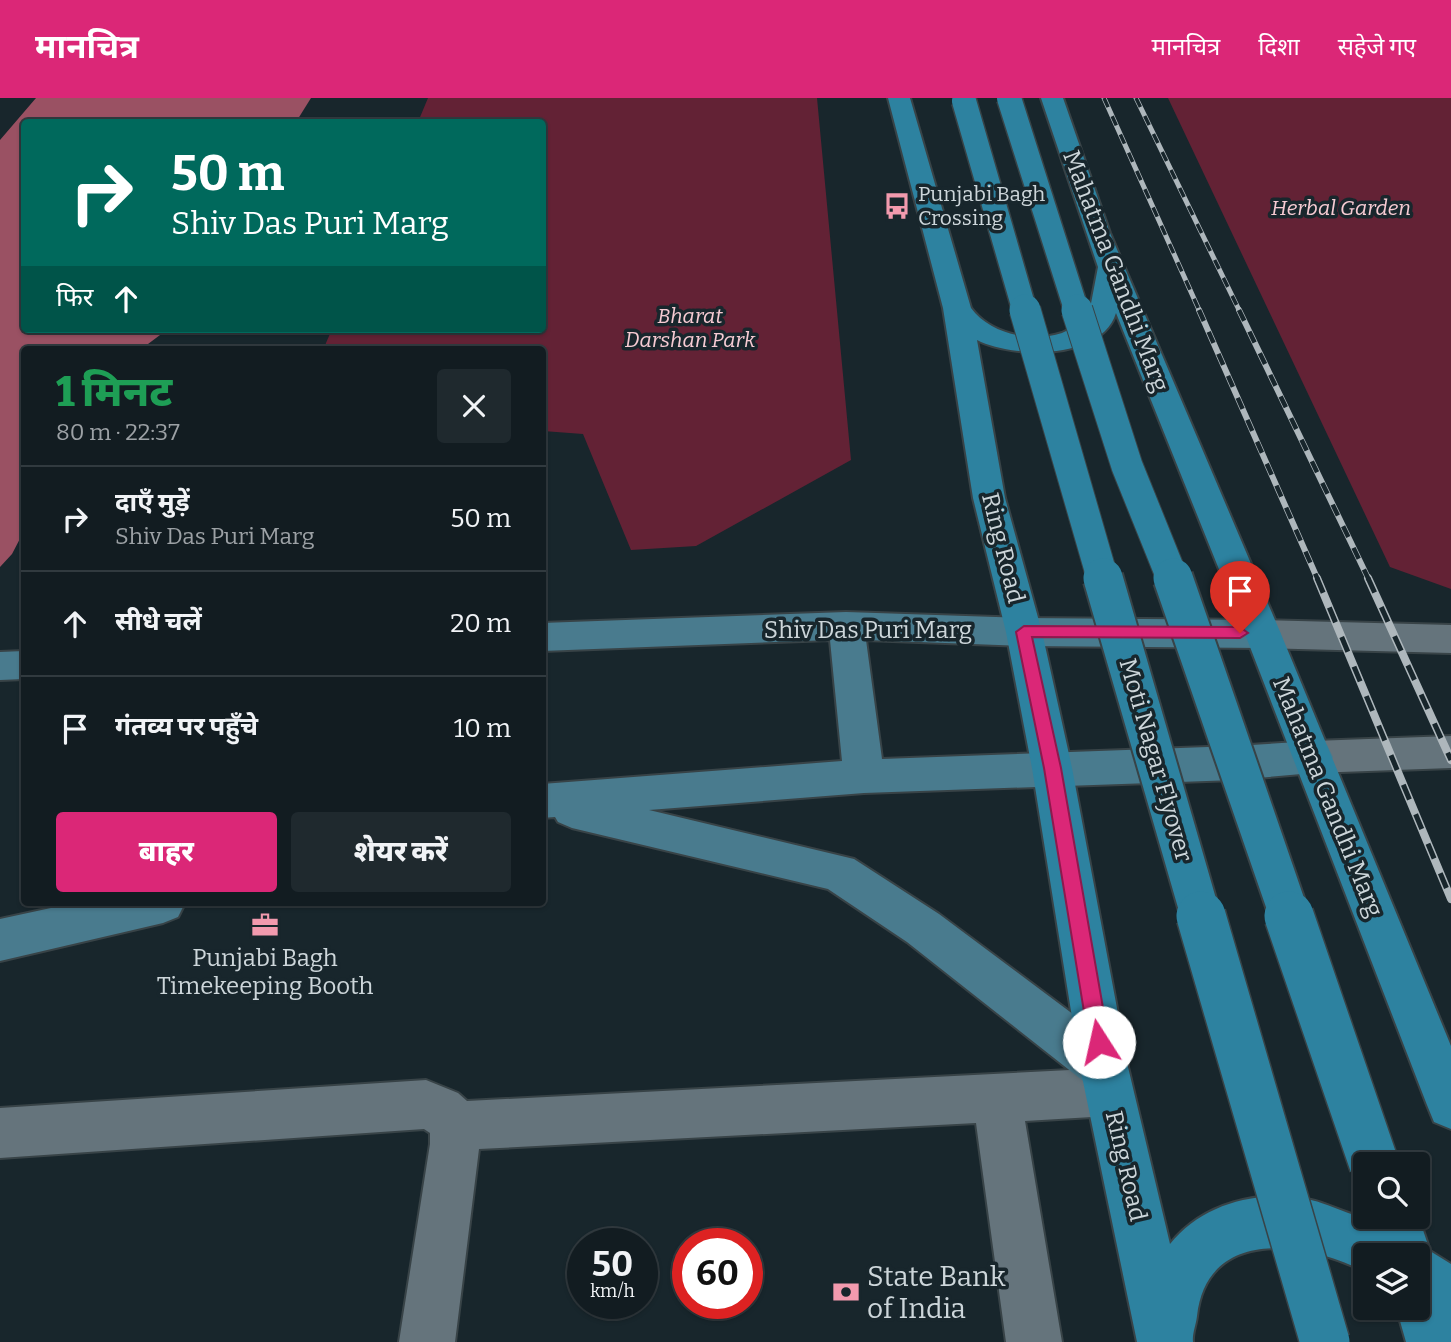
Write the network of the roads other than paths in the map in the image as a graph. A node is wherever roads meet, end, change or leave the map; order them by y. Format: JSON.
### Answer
{"nodes":[{"id":1,"x":899,"y":98,"type":"edge"},
{"id":2,"x":963,"y":98,"type":"edge"},
{"id":3,"x":1009,"y":98,"type":"edge"},
{"id":4,"x":1052,"y":98,"type":"edge"},
{"id":5,"x":1111,"y":267,"type":"junction"},
{"id":6,"x":957,"y":308,"type":"junction"},
{"id":7,"x":846,"y":626,"type":"junction"},
{"id":8,"x":1024,"y":632,"type":"junction"},
{"id":9,"x":1264,"y":634,"type":"junction"},
{"id":10,"x":546,"y":637,"type":"edge"},
{"id":11,"x":1451,"y":639,"type":"edge"},
{"id":12,"x":21,"y":665,"type":"edge"},
{"id":13,"x":0,"y":666,"type":"edge"},
{"id":14,"x":1451,"y":752,"type":"edge"},
{"id":15,"x":1313,"y":757,"type":"junction"},
{"id":16,"x":1052,"y":768,"type":"junction"},
{"id":17,"x":864,"y":776,"type":"junction"},
{"id":18,"x":546,"y":802,"type":"edge"},
{"id":19,"x":546,"y":803,"type":"edge"},
{"id":20,"x":150,"y":906,"type":"edge"},
{"id":21,"x":0,"y":940,"type":"edge"},
{"id":22,"x":1107,"y":1079,"type":"junction"},
{"id":23,"x":997,"y":1098,"type":"junction"},
{"id":24,"x":1451,"y":1105,"type":"edge"},
{"id":25,"x":455,"y":1126,"type":"junction"},
{"id":26,"x":0,"y":1133,"type":"edge"},
{"id":27,"x":1370,"y":1152,"type":"edge"},
{"id":28,"x":1359,"y":1243,"type":"edge"},
{"id":29,"x":1430,"y":1281,"type":"edge"},
{"id":30,"x":1451,"y":1296,"type":"edge"},
{"id":31,"x":1427,"y":1320,"type":"edge"},
{"id":32,"x":427,"y":1342,"type":"edge"},
{"id":33,"x":1034,"y":1342,"type":"edge"},
{"id":34,"x":1167,"y":1342,"type":"edge"},
{"id":35,"x":1325,"y":1342,"type":"edge"},
{"id":36,"x":1434,"y":1342,"type":"edge"}],
"edges":[{"from":1,"to":6,"type":"main road","name":"Ring Road"},
{"from":2,"to":35,"type":"main road","name":"Moti Nagar Flyover","bridge":true},
{"from":3,"to":27,"type":"main road","bridge":true},
{"from":4,"to":5,"type":"main road","name":"Mahatma Gandhi Marg"},
{"from":5,"to":6,"type":"main road"},
{"from":5,"to":9,"type":"main road","name":"Mahatma Gandhi Marg"},
{"from":6,"to":8,"type":"main road","name":"Ring Road"},
{"from":7,"to":8,"type":"main road","name":"Shiv Das Puri Marg"},
{"from":7,"to":10,"type":"main road","name":"Shiv Das Puri Marg"},
{"from":7,"to":17,"type":"main road"},
{"from":8,"to":9,"type":"main road","name":"Shiv Das Puri Marg"},
{"from":8,"to":16,"type":"main road","name":"Ring Road"},
{"from":9,"to":11,"type":"street"},
{"from":9,"to":15,"type":"main road","name":"Mahatma Gandhi Marg"},
{"from":12,"to":13,"type":"main road"},
{"from":14,"to":15,"type":"street"},
{"from":15,"to":16,"type":"main road"},
{"from":15,"to":24,"type":"main road","name":"Mahatma Gandhi Marg"},
{"from":16,"to":17,"type":"main road"},
{"from":16,"to":22,"type":"main road","name":"Ring Road"},
{"from":17,"to":18,"type":"main road"},
{"from":19,"to":22,"type":"main road"},
{"from":20,"to":21,"type":"main road"},
{"from":22,"to":23,"type":"street"},
{"from":22,"to":34,"type":"main road","name":"Ring Road"},
{"from":23,"to":25,"type":"street"},
{"from":23,"to":33,"type":"street"},
{"from":25,"to":26,"type":"street"},
{"from":25,"to":32,"type":"street"},
{"from":28,"to":34,"type":"main road"},
{"from":29,"to":30,"type":"main road"},
{"from":31,"to":36,"type":"main road"}]}
